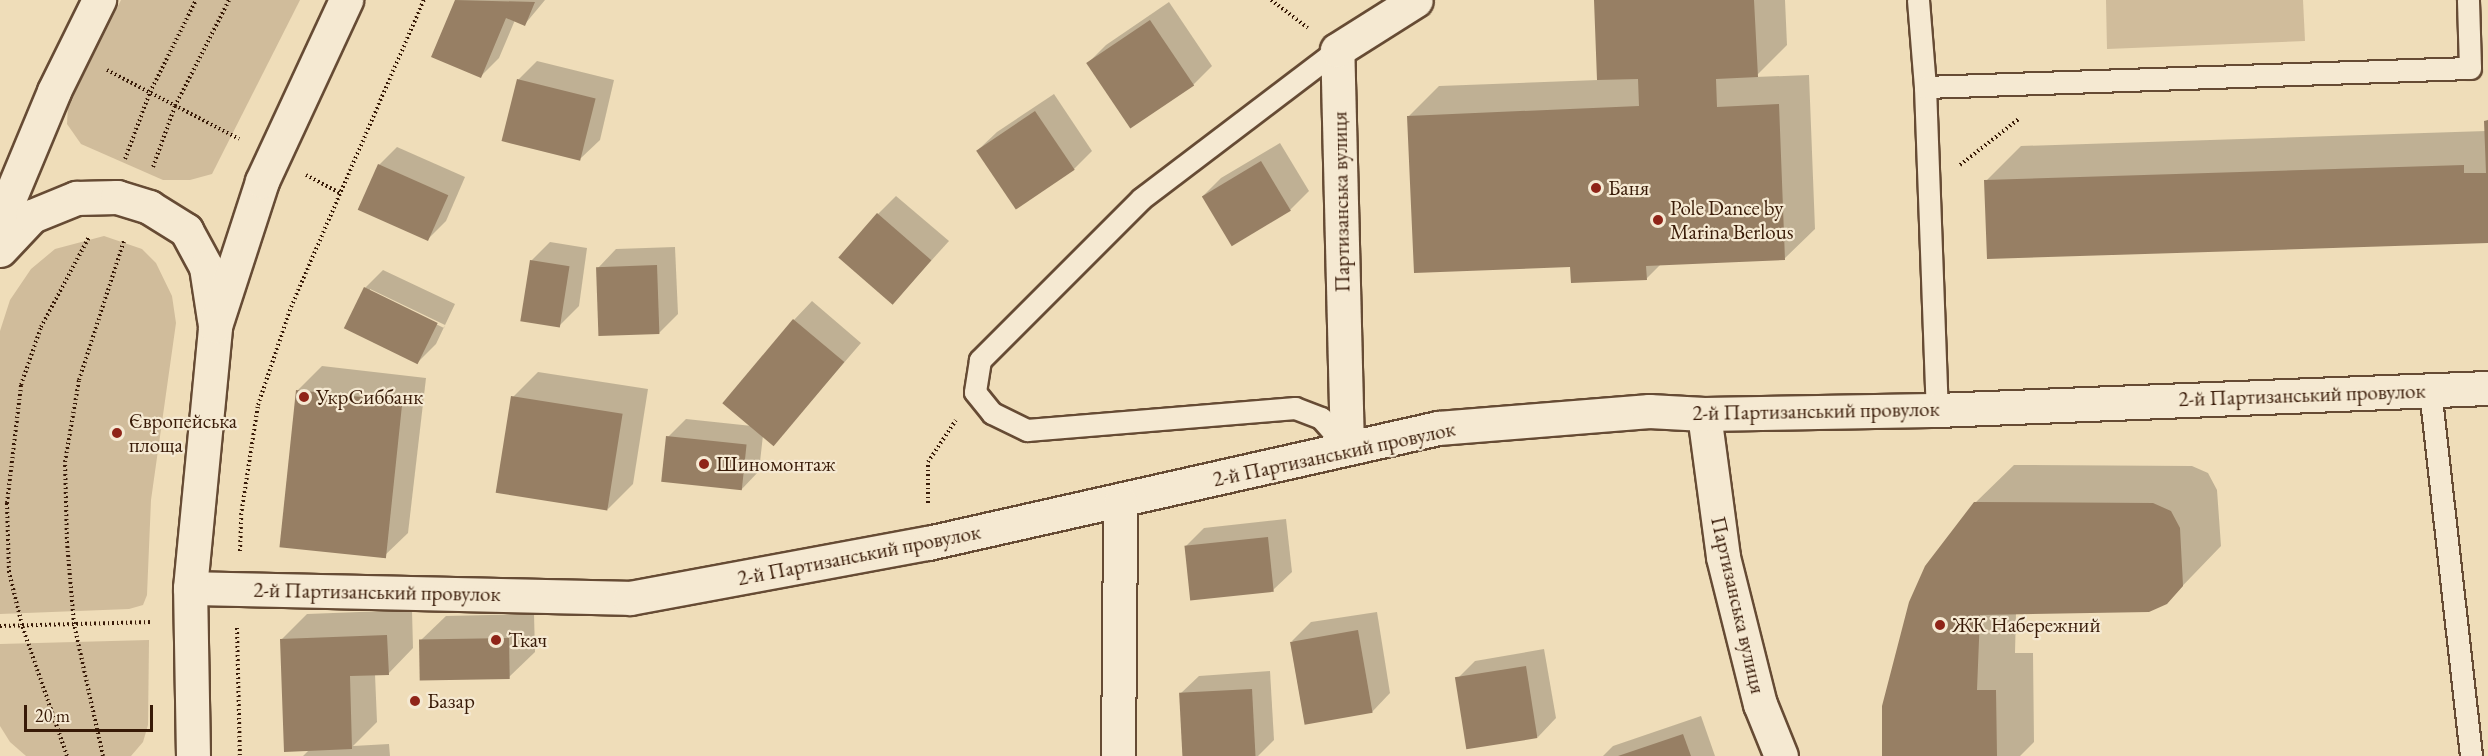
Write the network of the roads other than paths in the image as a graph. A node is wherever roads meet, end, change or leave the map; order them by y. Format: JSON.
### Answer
{"nodes":[{"id":1,"x":99,"y":0,"type":"edge"},
{"id":2,"x":346,"y":0,"type":"edge"},
{"id":3,"x":1416,"y":0,"type":"edge"},
{"id":4,"x":1918,"y":0,"type":"edge"},
{"id":5,"x":2468,"y":0,"type":"edge"},
{"id":6,"x":1337,"y":50,"type":"junction"},
{"id":7,"x":1925,"y":87,"type":"junction"},
{"id":8,"x":0,"y":221,"type":"edge"},
{"id":9,"x":0,"y":250,"type":"edge"},
{"id":10,"x":215,"y":326,"type":"junction"},
{"id":11,"x":2488,"y":388,"type":"edge"},
{"id":12,"x":2430,"y":390,"type":"junction"},
{"id":13,"x":1937,"y":410,"type":"junction"},
{"id":14,"x":1704,"y":414,"type":"junction"},
{"id":15,"x":1347,"y":448,"type":"junction"},
{"id":16,"x":1120,"y":502,"type":"junction"},
{"id":17,"x":190,"y":588,"type":"junction"},
{"id":18,"x":191,"y":716,"type":"junction"},
{"id":19,"x":175,"y":756,"type":"edge"},
{"id":20,"x":193,"y":756,"type":"edge"},
{"id":21,"x":1118,"y":756,"type":"edge"},
{"id":22,"x":1781,"y":756,"type":"edge"},
{"id":23,"x":2471,"y":756,"type":"edge"}],
"edges":[{"from":1,"to":8,"type":"street"},
{"from":2,"to":10,"type":"street"},
{"from":3,"to":6,"type":"street"},
{"from":4,"to":7,"type":"lane"},
{"from":5,"to":7,"type":"lane"},
{"from":6,"to":15,"type":"street","name":"Партизанська вулиця"},
{"from":6,"to":15,"type":"lane"},
{"from":7,"to":13,"type":"lane"},
{"from":9,"to":10,"type":"street"},
{"from":10,"to":17,"type":"street"},
{"from":11,"to":12,"type":"street","name":"2-й Партизанський провулок"},
{"from":12,"to":13,"type":"street","name":"2-й Партизанський провулок"},
{"from":12,"to":23,"type":"lane"},
{"from":13,"to":14,"type":"street","name":"2-й Партизанський провулок"},
{"from":14,"to":15,"type":"street","name":"2-й Партизанський провулок"},
{"from":14,"to":22,"type":"street","name":"Партизанська вулиця"},
{"from":15,"to":16,"type":"street","name":"2-й Партизанський провулок"},
{"from":16,"to":17,"type":"street","name":"2-й Партизанський провулок"},
{"from":16,"to":21,"type":"street"},
{"from":17,"to":18,"type":"street"},
{"from":18,"to":19,"type":"street"},
{"from":18,"to":20,"type":"street"}]}
